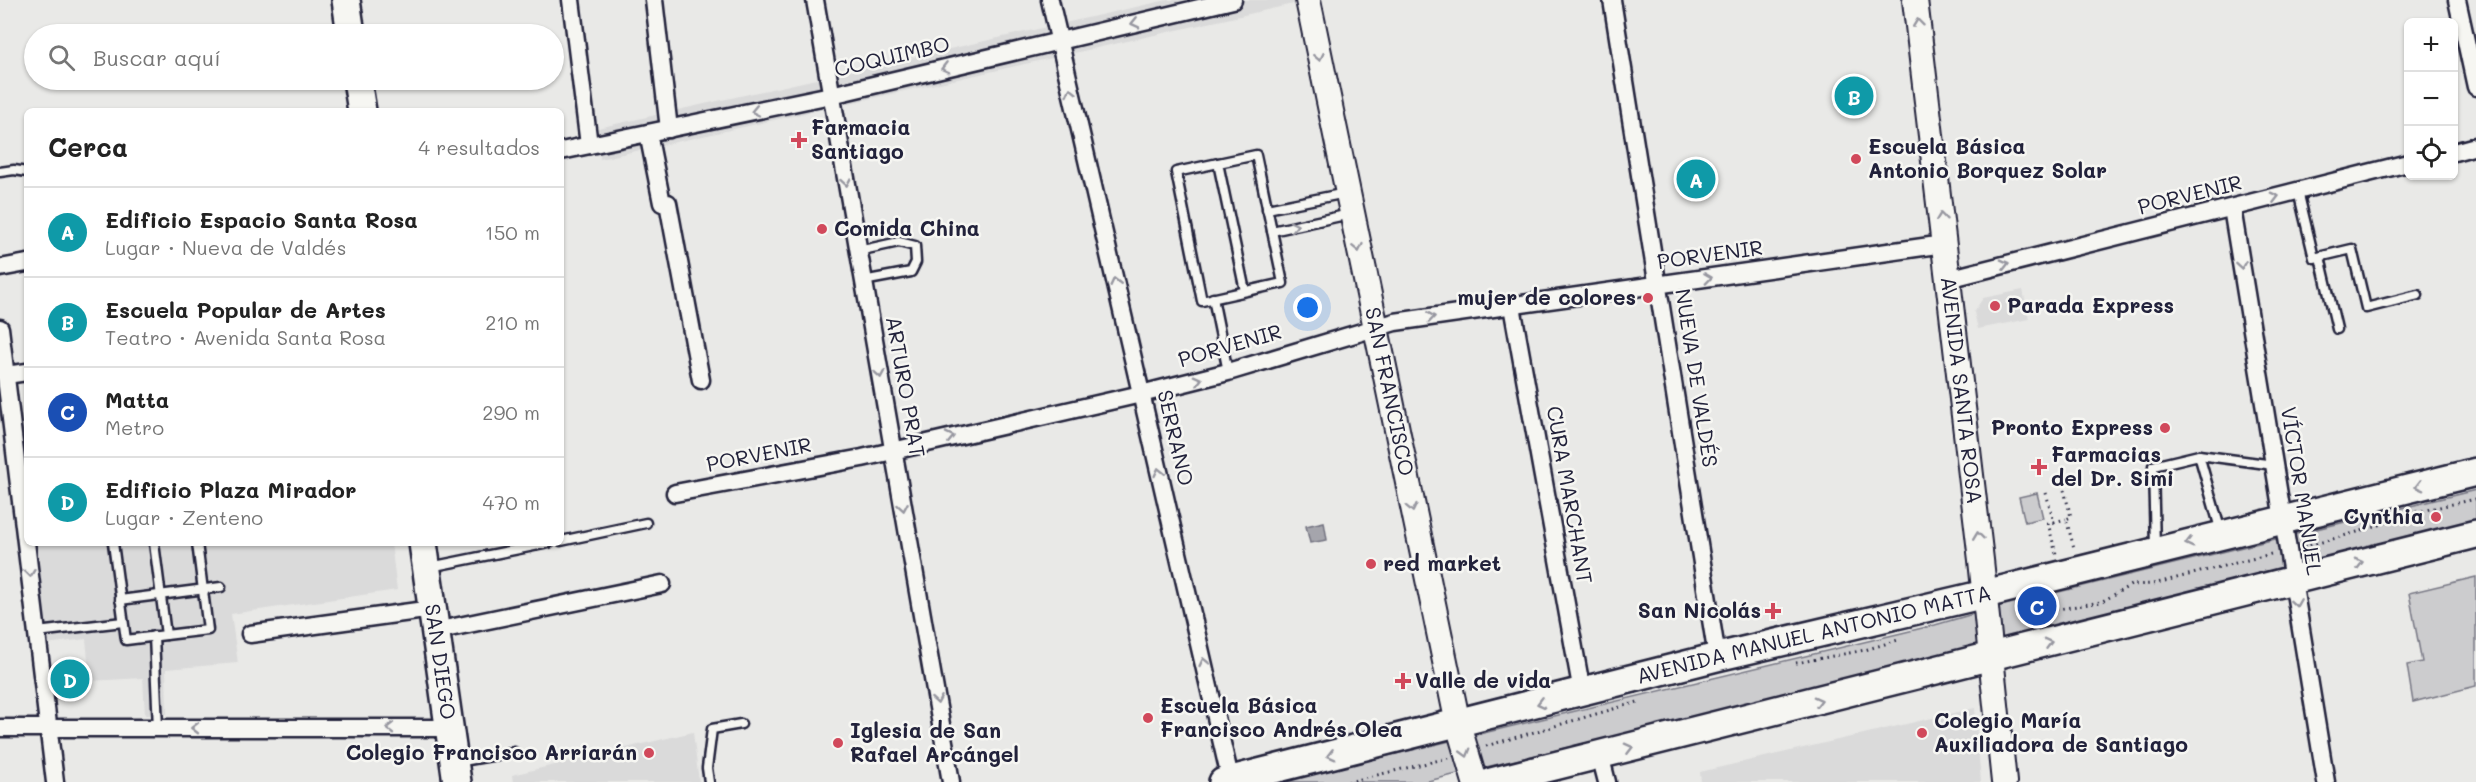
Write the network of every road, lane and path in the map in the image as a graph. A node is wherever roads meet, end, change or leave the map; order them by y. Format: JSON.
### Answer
{"nodes":[{"id":1,"x":346,"y":0,"type":"edge"},
{"id":2,"x":571,"y":0,"type":"edge"},
{"id":3,"x":654,"y":0,"type":"edge"},
{"id":4,"x":815,"y":0,"type":"edge"},
{"id":5,"x":1050,"y":0,"type":"edge"},
{"id":6,"x":1233,"y":0,"type":"edge"},
{"id":7,"x":1308,"y":0,"type":"edge"},
{"id":8,"x":1612,"y":0,"type":"edge"},
{"id":9,"x":1915,"y":0,"type":"edge"},
{"id":10,"x":2457,"y":0,"type":"edge"},
{"id":11,"x":350,"y":24,"type":"edge"},
{"id":12,"x":1059,"y":40,"type":"junction"},
{"id":13,"x":2476,"y":87,"type":"edge"},
{"id":14,"x":359,"y":90,"type":"edge"},
{"id":15,"x":831,"y":95,"type":"junction"},
{"id":16,"x":362,"y":108,"type":"edge"},
{"id":17,"x":659,"y":131,"type":"junction"},
{"id":18,"x":589,"y":145,"type":"junction"},
{"id":19,"x":2476,"y":147,"type":"edge"},
{"id":20,"x":564,"y":150,"type":"edge"},
{"id":21,"x":2458,"y":151,"type":"edge"},
{"id":22,"x":1218,"y":163,"type":"junction"},
{"id":23,"x":2404,"y":164,"type":"edge"},
{"id":24,"x":0,"y":172,"type":"edge"},
{"id":25,"x":24,"y":172,"type":"edge"},
{"id":26,"x":2298,"y":191,"type":"junction"},
{"id":27,"x":1349,"y":203,"type":"junction"},
{"id":28,"x":2232,"y":208,"type":"junction"},
{"id":29,"x":1267,"y":209,"type":"junction"},
{"id":30,"x":1272,"y":231,"type":"junction"},
{"id":31,"x":1944,"y":244,"type":"junction"},
{"id":32,"x":858,"y":251,"type":"junction"},
{"id":33,"x":2320,"y":256,"type":"junction"},
{"id":34,"x":24,"y":264,"type":"edge"},
{"id":35,"x":0,"y":268,"type":"edge"},
{"id":36,"x":1948,"y":279,"type":"junction"},
{"id":37,"x":863,"y":281,"type":"junction"},
{"id":38,"x":1658,"y":286,"type":"junction"},
{"id":39,"x":1245,"y":291,"type":"junction"},
{"id":40,"x":2418,"y":295,"type":"dead end"},
{"id":41,"x":1213,"y":298,"type":"junction"},
{"id":42,"x":1512,"y":306,"type":"junction"},
{"id":43,"x":1374,"y":327,"type":"junction"},
{"id":44,"x":0,"y":328,"type":"edge"},
{"id":45,"x":2337,"y":329,"type":"dead end"},
{"id":46,"x":24,"y":372,"type":"edge"},
{"id":47,"x":1228,"y":372,"type":"junction"},
{"id":48,"x":6,"y":375,"type":"junction"},
{"id":49,"x":701,"y":380,"type":"dead end"},
{"id":50,"x":1141,"y":394,"type":"junction"},
{"id":51,"x":893,"y":450,"type":"junction"},
{"id":52,"x":2199,"y":455,"type":"junction"},
{"id":53,"x":2274,"y":465,"type":"junction"},
{"id":54,"x":2476,"y":472,"type":"edge"},
{"id":55,"x":2064,"y":490,"type":"dead end"},
{"id":56,"x":675,"y":493,"type":"dead end"},
{"id":57,"x":2046,"y":493,"type":"dead end"},
{"id":58,"x":2476,"y":499,"type":"edge"},
{"id":59,"x":2413,"y":513,"type":"dead end"},
{"id":60,"x":2404,"y":514,"type":"dead end"},
{"id":61,"x":2066,"y":519,"type":"junction"},
{"id":62,"x":24,"y":520,"type":"edge"},
{"id":63,"x":2283,"y":520,"type":"junction"},
{"id":64,"x":2054,"y":522,"type":"junction"},
{"id":65,"x":646,"y":524,"type":"dead end"},
{"id":66,"x":2476,"y":534,"type":"edge"},
{"id":67,"x":2222,"y":535,"type":"junction"},
{"id":68,"x":564,"y":540,"type":"edge"},
{"id":69,"x":27,"y":546,"type":"edge"},
{"id":70,"x":113,"y":546,"type":"edge"},
{"id":71,"x":154,"y":546,"type":"edge"},
{"id":72,"x":197,"y":546,"type":"edge"},
{"id":73,"x":518,"y":546,"type":"edge"},
{"id":74,"x":2288,"y":550,"type":"junction"},
{"id":75,"x":2155,"y":551,"type":"junction"},
{"id":76,"x":425,"y":555,"type":"edge"},
{"id":77,"x":2071,"y":572,"type":"junction"},
{"id":78,"x":2293,"y":579,"type":"junction"},
{"id":79,"x":662,"y":584,"type":"dead end"},
{"id":80,"x":221,"y":587,"type":"dead end"},
{"id":81,"x":203,"y":589,"type":"junction"},
{"id":82,"x":161,"y":594,"type":"junction"},
{"id":83,"x":120,"y":600,"type":"junction"},
{"id":84,"x":1986,"y":604,"type":"junction"},
{"id":85,"x":434,"y":620,"type":"junction"},
{"id":86,"x":123,"y":621,"type":"junction"},
{"id":87,"x":38,"y":632,"type":"junction"},
{"id":88,"x":250,"y":634,"type":"dead end"},
{"id":89,"x":166,"y":635,"type":"junction"},
{"id":90,"x":154,"y":636,"type":"junction"},
{"id":91,"x":1905,"y":637,"type":"dead end"},
{"id":92,"x":1717,"y":657,"type":"junction"},
{"id":93,"x":1992,"y":658,"type":"junction"},
{"id":94,"x":1786,"y":665,"type":"dead end"},
{"id":95,"x":1582,"y":692,"type":"junction"},
{"id":96,"x":1643,"y":701,"type":"dead end"},
{"id":97,"x":1458,"y":723,"type":"junction"},
{"id":98,"x":741,"y":724,"type":"dead end"},
{"id":99,"x":0,"y":728,"type":"edge"},
{"id":100,"x":49,"y":728,"type":"junction"},
{"id":101,"x":158,"y":728,"type":"junction"},
{"id":102,"x":449,"y":728,"type":"junction"},
{"id":103,"x":514,"y":752,"type":"dead end"},
{"id":104,"x":1466,"y":753,"type":"junction"},
{"id":105,"x":1600,"y":755,"type":"junction"},
{"id":106,"x":455,"y":772,"type":"edge"},
{"id":107,"x":1228,"y":781,"type":"edge"},
{"id":108,"x":1501,"y":781,"type":"edge"},
{"id":109,"x":55,"y":782,"type":"edge"},
{"id":110,"x":709,"y":782,"type":"edge"},
{"id":111,"x":951,"y":782,"type":"edge"},
{"id":112,"x":1348,"y":782,"type":"edge"},
{"id":113,"x":1474,"y":782,"type":"edge"},
{"id":114,"x":1607,"y":782,"type":"edge"},
{"id":115,"x":2004,"y":782,"type":"edge"},
{"id":116,"x":2326,"y":782,"type":"edge"}],
"edges":[{"from":1,"to":11,"type":"main road"},
{"from":2,"to":18,"type":"street"},
{"from":3,"to":17,"type":"street"},
{"from":4,"to":15,"type":"street","name":"ARTURO PRAT"},
{"from":5,"to":12,"type":"street","name":"SERRANO"},
{"from":6,"to":12,"type":"street","name":"COQUIMBO","one_way":true},
{"from":7,"to":27,"type":"main road","name":"SAN FRANCISCO","one_way":true},
{"from":8,"to":38,"type":"street","name":"NUEVA DE VALDÉS"},
{"from":31,"to":9,"type":"main road","name":"AVENIDA SANTA ROSA","one_way":true},
{"from":10,"to":13,"type":"street"},
{"from":12,"to":15,"type":"street","name":"COQUIMBO","one_way":true},
{"from":50,"to":12,"type":"street","name":"SERRANO","one_way":true},
{"from":14,"to":16,"type":"main road"},
{"from":15,"to":17,"type":"street","name":"COQUIMBO","one_way":true},
{"from":15,"to":32,"type":"street","name":"ARTURO PRAT","one_way":true},
{"from":17,"to":18,"type":"street","name":"COQUIMBO"},
{"from":17,"to":49,"type":"street"},
{"from":18,"to":20,"type":"street","name":"COQUIMBO"},
{"from":19,"to":21,"type":"street"},
{"from":22,"to":29,"type":"lane"},
{"from":22,"to":39,"type":"lane"},
{"from":22,"to":41,"type":"lane"},
{"from":23,"to":26,"type":"street","name":"PORVENIR"},
{"from":24,"to":25,"type":"lane"},
{"from":28,"to":26,"type":"street","name":"PORVENIR","one_way":true},
{"from":26,"to":33,"type":"lane"},
{"from":27,"to":29,"type":"lane"},
{"from":30,"to":27,"type":"lane","one_way":true},
{"from":27,"to":43,"type":"main road","name":"SAN FRANCISCO","one_way":true},
{"from":36,"to":28,"type":"street","name":"PORVENIR","one_way":true},
{"from":28,"to":53,"type":"street","name":"VÍCTOR MANUEL","one_way":true},
{"from":29,"to":30,"type":"lane"},
{"from":30,"to":39,"type":"lane"},
{"from":31,"to":36,"type":"main road","name":"AVENIDA SANTA ROSA"},
{"from":38,"to":31,"type":"street","name":"PORVENIR","one_way":true},
{"from":32,"to":37,"type":"street","name":"ARTURO PRAT"},
{"from":32,"to":37,"type":"lane"},
{"from":33,"to":40,"type":"lane"},
{"from":33,"to":45,"type":"lane"},
{"from":34,"to":35,"type":"street"},
{"from":84,"to":36,"type":"main road","name":"AVENIDA SANTA ROSA","one_way":true},
{"from":37,"to":51,"type":"street","name":"ARTURO PRAT","one_way":true},
{"from":38,"to":42,"type":"street","name":"PORVENIR"},
{"from":38,"to":92,"type":"street","name":"NUEVA DE VALDÉS"},
{"from":39,"to":41,"type":"lane"},
{"from":41,"to":47,"type":"lane"},
{"from":43,"to":42,"type":"street","name":"PORVENIR","one_way":true},
{"from":42,"to":95,"type":"street","name":"CURA MARCHANT"},
{"from":43,"to":47,"type":"street","name":"PORVENIR"},
{"from":43,"to":97,"type":"main road","name":"SAN FRANCISCO","one_way":true},
{"from":44,"to":48,"type":"street"},
{"from":46,"to":48,"type":"street"},
{"from":50,"to":47,"type":"street","name":"PORVENIR","one_way":true},
{"from":48,"to":62,"type":"street","one_way":true},
{"from":51,"to":50,"type":"street","name":"PORVENIR","one_way":true},
{"from":107,"to":50,"type":"street","name":"SERRANO","one_way":true},
{"from":51,"to":56,"type":"street","name":"PORVENIR"},
{"from":51,"to":111,"type":"street","name":"ARTURO PRAT","one_way":true},
{"from":52,"to":53,"type":"lane"},
{"from":52,"to":67,"type":"lane"},
{"from":52,"to":75,"type":"lane"},
{"from":53,"to":63,"type":"street","name":"VÍCTOR MANUEL"},
{"from":54,"to":63,"type":"main road","name":"AVENIDA MANUEL ANTONIO MATTA","one_way":true},
{"from":55,"to":61,"type":"path"},
{"from":57,"to":64,"type":"path"},
{"from":58,"to":59,"type":"path"},
{"from":60,"to":74,"type":"path"},
{"from":61,"to":64,"type":"path"},
{"from":61,"to":77,"type":"path"},
{"from":63,"to":67,"type":"main road","name":"AVENIDA MANUEL ANTONIO MATTA"},
{"from":63,"to":74,"type":"street","name":"VÍCTOR MANUEL"},
{"from":64,"to":77,"type":"path"},
{"from":65,"to":68,"type":"lane"},
{"from":78,"to":66,"type":"main road","one_way":true},
{"from":67,"to":75,"type":"main road","name":"AVENIDA MANUEL ANTONIO MATTA","one_way":true},
{"from":69,"to":87,"type":"street","one_way":true},
{"from":70,"to":83,"type":"lane"},
{"from":71,"to":82,"type":"lane"},
{"from":72,"to":81,"type":"lane"},
{"from":73,"to":76,"type":"lane"},
{"from":74,"to":78,"type":"street","name":"VÍCTOR MANUEL"},
{"from":74,"to":84,"type":"path"},
{"from":75,"to":77,"type":"main road","name":"AVENIDA MANUEL ANTONIO MATTA"},
{"from":76,"to":85,"type":"main road","name":"SAN DIEGO"},
{"from":77,"to":84,"type":"main road","name":"AVENIDA MANUEL ANTONIO MATTA"},
{"from":93,"to":78,"type":"main road","one_way":true},
{"from":78,"to":116,"type":"street","name":"VÍCTOR MANUEL","one_way":true},
{"from":79,"to":85,"type":"street"},
{"from":80,"to":81,"type":"lane"},
{"from":81,"to":82,"type":"lane"},
{"from":81,"to":89,"type":"lane"},
{"from":82,"to":83,"type":"lane"},
{"from":82,"to":89,"type":"lane"},
{"from":83,"to":86,"type":"lane"},
{"from":84,"to":92,"type":"main road","name":"AVENIDA MANUEL ANTONIO MATTA"},
{"from":84,"to":93,"type":"main road","name":"AVENIDA SANTA ROSA"},
{"from":85,"to":88,"type":"street"},
{"from":85,"to":102,"type":"main road","name":"SAN DIEGO"},
{"from":86,"to":87,"type":"lane"},
{"from":86,"to":90,"type":"lane"},
{"from":87,"to":100,"type":"street"},
{"from":89,"to":90,"type":"lane"},
{"from":90,"to":101,"type":"lane"},
{"from":91,"to":94,"type":"path"},
{"from":92,"to":95,"type":"main road","name":"AVENIDA MANUEL ANTONIO MATTA"},
{"from":105,"to":93,"type":"main road","one_way":true},
{"from":93,"to":115,"type":"main road","name":"AVENIDA SANTA ROSA"},
{"from":95,"to":97,"type":"main road","name":"AVENIDA MANUEL ANTONIO MATTA","one_way":true},
{"from":96,"to":104,"type":"path"},
{"from":97,"to":104,"type":"main road","name":"SAN FRANCISCO","one_way":true},
{"from":97,"to":107,"type":"main road","name":"AVENIDA MANUEL ANTONIO MATTA","one_way":true},
{"from":98,"to":110,"type":"lane"},
{"from":99,"to":100,"type":"street"},
{"from":100,"to":101,"type":"street"},
{"from":100,"to":109,"type":"street"},
{"from":102,"to":101,"type":"street","one_way":true},
{"from":102,"to":106,"type":"main road","name":"SAN DIEGO"},
{"from":103,"to":106,"type":"lane"},
{"from":104,"to":112,"type":"path"},
{"from":104,"to":113,"type":"main road","name":"SAN FRANCISCO"},
{"from":105,"to":108,"type":"main road"},
{"from":105,"to":114,"type":"street"}]}
